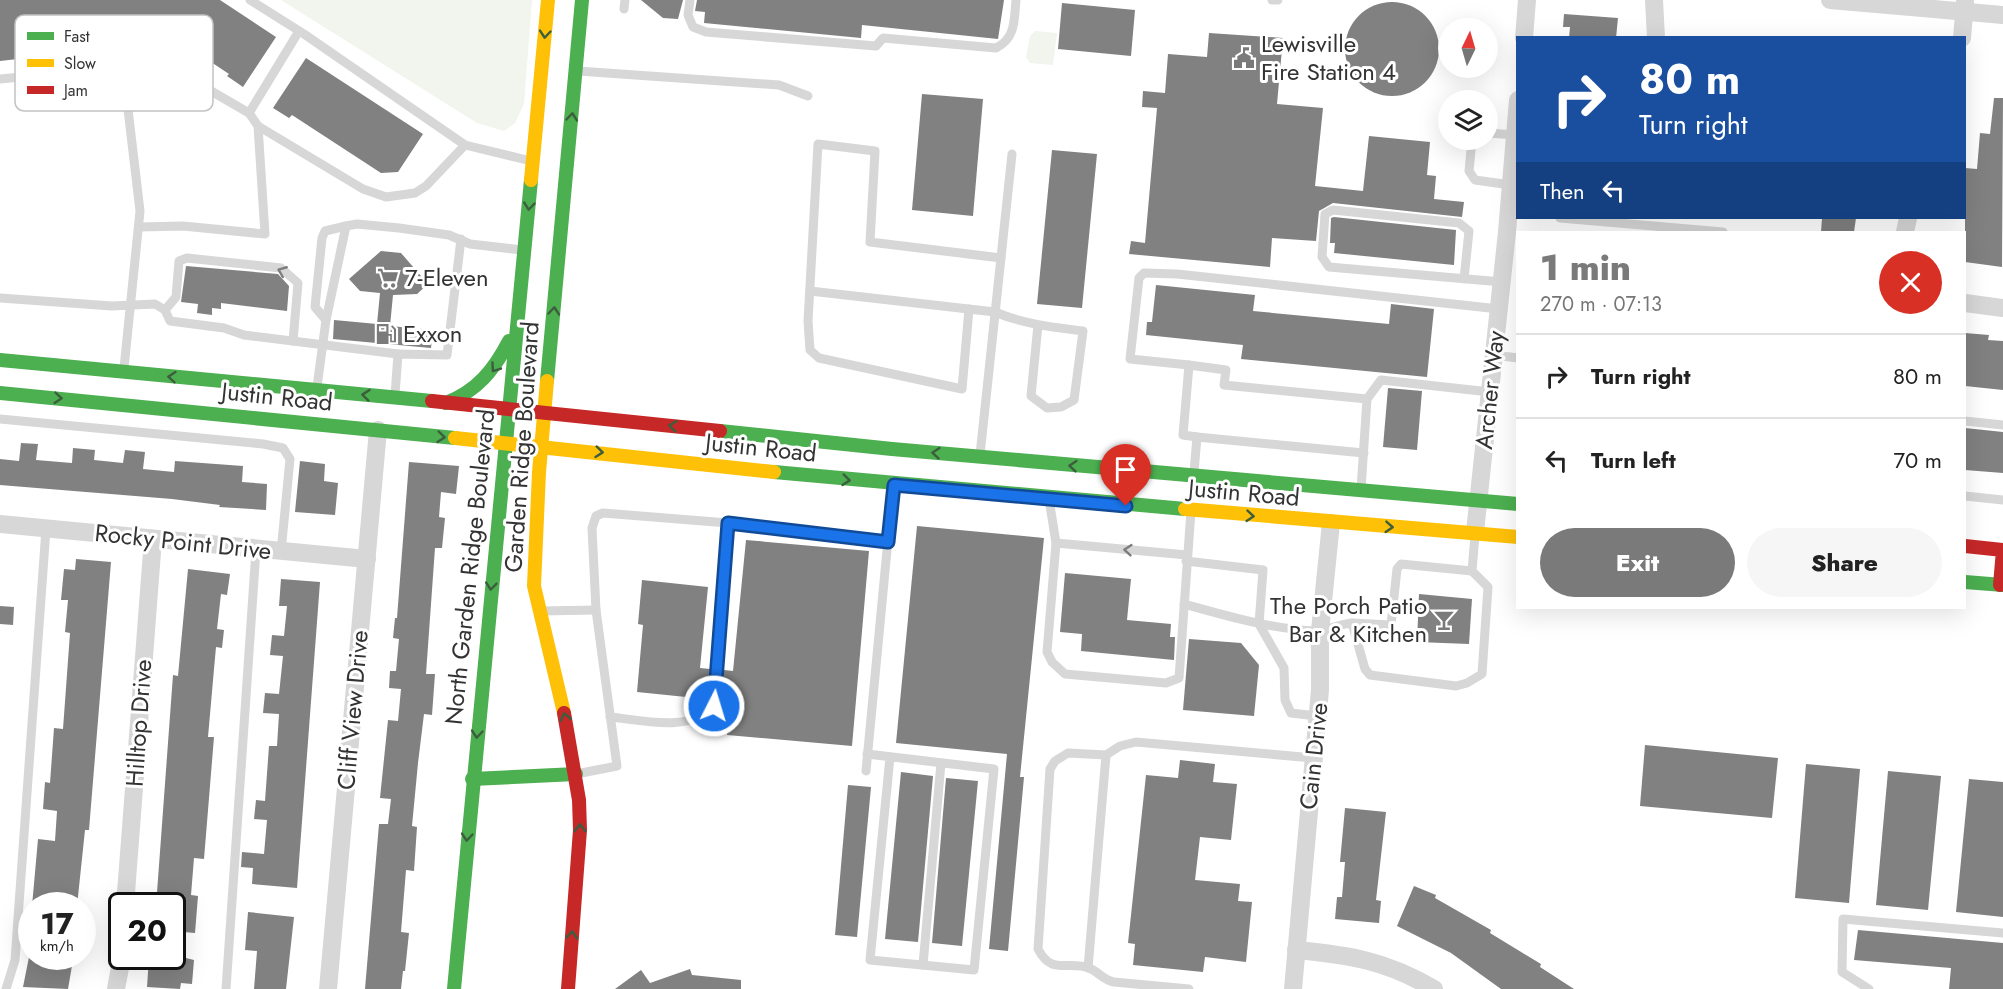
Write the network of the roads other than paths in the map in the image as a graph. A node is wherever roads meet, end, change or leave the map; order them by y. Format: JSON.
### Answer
{"nodes":[{"id":1,"x":250,"y":0,"type":"edge"},
{"id":2,"x":548,"y":0,"type":"edge"},
{"id":3,"x":582,"y":0,"type":"edge"},
{"id":4,"x":690,"y":0,"type":"edge"},
{"id":5,"x":1016,"y":0,"type":"edge"},
{"id":6,"x":1272,"y":0,"type":"edge"},
{"id":7,"x":1278,"y":0,"type":"edge"},
{"id":8,"x":1527,"y":0,"type":"edge"},
{"id":9,"x":1654,"y":0,"type":"edge"},
{"id":10,"x":1830,"y":0,"type":"edge"},
{"id":11,"x":1856,"y":1,"type":"edge"},
{"id":12,"x":1965,"y":6,"type":"edge"},
{"id":13,"x":2003,"y":15,"type":"edge"},
{"id":14,"x":299,"y":31,"type":"junction"},
{"id":15,"x":1524,"y":36,"type":"edge"},
{"id":16,"x":1656,"y":36,"type":"edge"},
{"id":17,"x":1962,"y":36,"type":"edge"},
{"id":18,"x":559,"y":69,"type":"junction"},
{"id":19,"x":15,"y":78,"type":"edge"},
{"id":20,"x":0,"y":79,"type":"edge"},
{"id":21,"x":213,"y":92,"type":"edge"},
{"id":22,"x":808,"y":96,"type":"dead end"},
{"id":23,"x":128,"y":111,"type":"edge"},
{"id":24,"x":249,"y":113,"type":"junction"},
{"id":25,"x":1516,"y":123,"type":"edge"},
{"id":26,"x":258,"y":126,"type":"junction"},
{"id":27,"x":1498,"y":134,"type":"edge"},
{"id":28,"x":1515,"y":135,"type":"junction"},
{"id":29,"x":465,"y":145,"type":"junction"},
{"id":30,"x":1471,"y":150,"type":"edge"},
{"id":31,"x":1012,"y":154,"type":"dead end"},
{"id":32,"x":534,"y":156,"type":"junction"},
{"id":33,"x":1511,"y":185,"type":"junction"},
{"id":34,"x":1513,"y":213,"type":"edge"},
{"id":35,"x":1572,"y":219,"type":"edge"},
{"id":36,"x":346,"y":226,"type":"junction"},
{"id":37,"x":139,"y":227,"type":"junction"},
{"id":38,"x":1711,"y":231,"type":"edge"},
{"id":39,"x":461,"y":239,"type":"junction"},
{"id":40,"x":524,"y":251,"type":"junction"},
{"id":41,"x":1001,"y":258,"type":"junction"},
{"id":42,"x":1464,"y":279,"type":"junction"},
{"id":43,"x":1502,"y":282,"type":"junction"},
{"id":44,"x":810,"y":291,"type":"junction"},
{"id":45,"x":0,"y":298,"type":"edge"},
{"id":46,"x":1966,"y":303,"type":"edge"},
{"id":47,"x":132,"y":306,"type":"junction"},
{"id":48,"x":2003,"y":308,"type":"edge"},
{"id":49,"x":969,"y":309,"type":"junction"},
{"id":50,"x":1499,"y":309,"type":"junction"},
{"id":51,"x":165,"y":310,"type":"junction"},
{"id":52,"x":994,"y":312,"type":"junction"},
{"id":53,"x":518,"y":315,"type":"junction"},
{"id":54,"x":326,"y":320,"type":"junction"},
{"id":55,"x":1038,"y":325,"type":"junction"},
{"id":56,"x":293,"y":341,"type":"junction"},
{"id":57,"x":322,"y":344,"type":"junction"},
{"id":58,"x":398,"y":354,"type":"junction"},
{"id":59,"x":1494,"y":355,"type":"junction"},
{"id":60,"x":1516,"y":358,"type":"edge"},
{"id":61,"x":0,"y":360,"type":"edge"},
{"id":62,"x":1189,"y":365,"type":"junction"},
{"id":63,"x":123,"y":372,"type":"junction"},
{"id":64,"x":316,"y":389,"type":"junction"},
{"id":65,"x":1490,"y":392,"type":"junction"},
{"id":66,"x":0,"y":393,"type":"edge"},
{"id":67,"x":395,"y":398,"type":"junction"},
{"id":68,"x":1367,"y":399,"type":"junction"},
{"id":69,"x":446,"y":403,"type":"junction"},
{"id":70,"x":508,"y":409,"type":"junction"},
{"id":71,"x":545,"y":412,"type":"junction"},
{"id":72,"x":0,"y":419,"type":"edge"},
{"id":73,"x":1966,"y":421,"type":"edge"},
{"id":74,"x":2003,"y":425,"type":"edge"},
{"id":75,"x":378,"y":430,"type":"junction"},
{"id":76,"x":1197,"y":437,"type":"junction"},
{"id":77,"x":505,"y":444,"type":"junction"},
{"id":78,"x":541,"y":446,"type":"junction"},
{"id":79,"x":1364,"y":453,"type":"junction"},
{"id":80,"x":980,"y":458,"type":"junction"},
{"id":81,"x":893,"y":467,"type":"junction"},
{"id":82,"x":1361,"y":491,"type":"junction"},
{"id":83,"x":1193,"y":494,"type":"junction"},
{"id":84,"x":1966,"y":496,"type":"edge"},
{"id":85,"x":1049,"y":499,"type":"junction"},
{"id":86,"x":2003,"y":500,"type":"edge"},
{"id":87,"x":1478,"y":501,"type":"junction"},
{"id":88,"x":1516,"y":504,"type":"edge"},
{"id":89,"x":728,"y":523,"type":"junction"},
{"id":90,"x":1331,"y":523,"type":"junction"},
{"id":91,"x":0,"y":524,"type":"edge"},
{"id":92,"x":46,"y":529,"type":"junction"},
{"id":93,"x":1475,"y":532,"type":"junction"},
{"id":94,"x":1516,"y":537,"type":"edge"},
{"id":95,"x":153,"y":539,"type":"junction"},
{"id":96,"x":888,"y":542,"type":"junction"},
{"id":97,"x":1056,"y":543,"type":"junction"},
{"id":98,"x":1966,"y":546,"type":"edge"},
{"id":99,"x":256,"y":550,"type":"junction"},
{"id":100,"x":2003,"y":550,"type":"edge"},
{"id":101,"x":281,"y":552,"type":"junction"},
{"id":102,"x":1186,"y":558,"type":"junction"},
{"id":103,"x":367,"y":559,"type":"junction"},
{"id":104,"x":1472,"y":571,"type":"junction"},
{"id":105,"x":1966,"y":582,"type":"edge"},
{"id":106,"x":2001,"y":585,"type":"edge"},
{"id":107,"x":1184,"y":604,"type":"junction"},
{"id":108,"x":596,"y":610,"type":"junction"},
{"id":109,"x":539,"y":612,"type":"junction"},
{"id":110,"x":1352,"y":623,"type":"junction"},
{"id":111,"x":1259,"y":624,"type":"junction"},
{"id":112,"x":1320,"y":632,"type":"junction"},
{"id":113,"x":1317,"y":716,"type":"junction"},
{"id":114,"x":610,"y":717,"type":"junction"},
{"id":115,"x":867,"y":754,"type":"junction"},
{"id":116,"x":1106,"y":755,"type":"junction"},
{"id":117,"x":890,"y":757,"type":"junction"},
{"id":118,"x":1313,"y":758,"type":"junction"},
{"id":119,"x":941,"y":763,"type":"junction"},
{"id":120,"x":866,"y":771,"type":"dead end"},
{"id":121,"x":576,"y":774,"type":"junction"},
{"id":122,"x":472,"y":779,"type":"junction"},
{"id":123,"x":126,"y":892,"type":"edge"},
{"id":124,"x":2003,"y":933,"type":"edge"},
{"id":125,"x":1296,"y":950,"type":"junction"},
{"id":126,"x":923,"y":965,"type":"junction"},
{"id":127,"x":1088,"y":968,"type":"junction"},
{"id":128,"x":120,"y":970,"type":"edge"},
{"id":129,"x":6,"y":989,"type":"edge"},
{"id":130,"x":116,"y":989,"type":"edge"},
{"id":131,"x":226,"y":989,"type":"edge"},
{"id":132,"x":328,"y":989,"type":"edge"},
{"id":133,"x":454,"y":989,"type":"edge"},
{"id":134,"x":568,"y":989,"type":"edge"},
{"id":135,"x":1189,"y":989,"type":"edge"},
{"id":136,"x":1293,"y":989,"type":"edge"},
{"id":137,"x":1434,"y":989,"type":"edge"},
{"id":138,"x":1869,"y":989,"type":"edge"}],
"edges":[{"from":1,"to":14,"type":"lane"},
{"from":2,"to":18,"type":"main road","name":"Garden Ridge Boulevard","one_way":true},
{"from":3,"to":18,"type":"main road","name":"Garden Ridge Boulevard"},
{"from":4,"to":5,"type":"lane"},
{"from":6,"to":7,"type":"lane"},
{"from":8,"to":15,"type":"street"},
{"from":9,"to":16,"type":"street"},
{"from":10,"to":11,"type":"street"},
{"from":11,"to":12,"type":"street"},
{"from":12,"to":13,"type":"street"},
{"from":12,"to":17,"type":"street"},
{"from":14,"to":24,"type":"lane"},
{"from":14,"to":29,"type":"lane"},
{"from":18,"to":22,"type":"lane"},
{"from":18,"to":32,"type":"main road","name":"Garden Ridge Boulevard"},
{"from":71,"to":18,"type":"main road","name":"Garden Ridge Boulevard","one_way":true},
{"from":19,"to":20,"type":"lane"},
{"from":21,"to":24,"type":"lane"},
{"from":23,"to":37,"type":"lane"},
{"from":24,"to":26,"type":"lane"},
{"from":25,"to":28,"type":"street","name":"Archer Way"},
{"from":26,"to":29,"type":"lane"},
{"from":26,"to":37,"type":"lane"},
{"from":27,"to":28,"type":"lane"},
{"from":28,"to":33,"type":"street","name":"Archer Way"},
{"from":29,"to":32,"type":"lane"},
{"from":30,"to":33,"type":"lane"},
{"from":31,"to":41,"type":"lane"},
{"from":32,"to":40,"type":"main road","name":"North Garden Ridge Boulevard","one_way":true},
{"from":33,"to":34,"type":"street","name":"Archer Way"},
{"from":34,"to":43,"type":"street","name":"Archer Way"},
{"from":35,"to":38,"type":"lane"},
{"from":36,"to":39,"type":"lane"},
{"from":36,"to":54,"type":"lane"},
{"from":36,"to":54,"type":"lane"},
{"from":37,"to":47,"type":"lane"},
{"from":39,"to":40,"type":"lane"},
{"from":39,"to":58,"type":"lane"},
{"from":40,"to":53,"type":"main road","name":"North Garden Ridge Boulevard"},
{"from":41,"to":44,"type":"lane"},
{"from":41,"to":52,"type":"lane"},
{"from":42,"to":42,"type":"lane"},
{"from":42,"to":43,"type":"lane"},
{"from":43,"to":50,"type":"street","name":"Archer Way"},
{"from":44,"to":49,"type":"lane"},
{"from":44,"to":49,"type":"lane"},
{"from":45,"to":47,"type":"lane"},
{"from":46,"to":48,"type":"street"},
{"from":47,"to":51,"type":"lane"},
{"from":47,"to":63,"type":"lane"},
{"from":49,"to":52,"type":"lane"},
{"from":50,"to":59,"type":"street","name":"Archer Way"},
{"from":50,"to":62,"type":"lane"},
{"from":51,"to":56,"type":"lane"},
{"from":56,"to":51,"type":"lane","one_way":true},
{"from":52,"to":55,"type":"lane"},
{"from":52,"to":80,"type":"lane"},
{"from":53,"to":69,"type":"main road","one_way":true},
{"from":53,"to":70,"type":"main road","name":"North Garden Ridge Boulevard"},
{"from":54,"to":57,"type":"lane"},
{"from":55,"to":55,"type":"lane"},
{"from":56,"to":57,"type":"lane"},
{"from":57,"to":58,"type":"lane"},
{"from":57,"to":64,"type":"lane"},
{"from":58,"to":67,"type":"lane"},
{"from":59,"to":60,"type":"lane"},
{"from":59,"to":65,"type":"street","name":"Archer Way"},
{"from":61,"to":63,"type":"main road","name":"Justin Road"},
{"from":62,"to":68,"type":"lane"},
{"from":62,"to":76,"type":"lane"},
{"from":64,"to":63,"type":"main road","name":"Justin Road","one_way":true},
{"from":67,"to":64,"type":"main road","name":"Justin Road","one_way":true},
{"from":65,"to":68,"type":"lane"},
{"from":65,"to":87,"type":"street","name":"Archer Way"},
{"from":66,"to":75,"type":"main road","name":"Justin Road","one_way":true},
{"from":67,"to":69,"type":"main road","name":"Justin Road"},
{"from":68,"to":79,"type":"lane"},
{"from":69,"to":70,"type":"main road","name":"Justin Road"},
{"from":70,"to":71,"type":"main road","name":"Justin Road"},
{"from":70,"to":77,"type":"main road","name":"North Garden Ridge Boulevard"},
{"from":71,"to":78,"type":"main road","name":"Garden Ridge Boulevard"},
{"from":81,"to":71,"type":"main road","name":"Justin Road","one_way":true},
{"from":72,"to":101,"type":"lane"},
{"from":73,"to":74,"type":"lane"},
{"from":75,"to":77,"type":"main road","name":"Justin Road","one_way":true},
{"from":75,"to":103,"type":"street","name":"Cliff View Drive"},
{"from":76,"to":79,"type":"lane"},
{"from":76,"to":83,"type":"lane"},
{"from":77,"to":78,"type":"main road","name":"Justin Road"},
{"from":77,"to":122,"type":"main road","name":"North Garden Ridge Boulevard","one_way":true},
{"from":78,"to":81,"type":"main road","name":"Justin Road","one_way":true},
{"from":78,"to":109,"type":"main road","name":"Garden Ridge Boulevard"},
{"from":79,"to":82,"type":"lane"},
{"from":80,"to":81,"type":"main road","name":"Justin Road","one_way":true},
{"from":83,"to":80,"type":"main road","name":"Justin Road","one_way":true},
{"from":81,"to":85,"type":"main road","name":"Justin Road"},
{"from":81,"to":96,"type":"lane"},
{"from":82,"to":83,"type":"main road","name":"Justin Road"},
{"from":82,"to":87,"type":"main road","name":"Justin Road"},
{"from":83,"to":85,"type":"main road","name":"Justin Road"},
{"from":83,"to":90,"type":"main road","name":"Justin Road","one_way":true},
{"from":83,"to":102,"type":"lane"},
{"from":84,"to":86,"type":"lane"},
{"from":85,"to":97,"type":"lane"},
{"from":87,"to":88,"type":"main road","name":"Justin Road"},
{"from":87,"to":93,"type":"street","name":"Archer Way"},
{"from":89,"to":96,"type":"lane"},
{"from":89,"to":108,"type":"lane"},
{"from":89,"to":114,"type":"lane"},
{"from":90,"to":93,"type":"main road","name":"Justin Road","one_way":true},
{"from":90,"to":112,"type":"street","name":"Cain Drive"},
{"from":91,"to":92,"type":"street","name":"Rocky Point Drive"},
{"from":92,"to":95,"type":"street","name":"Rocky Point Drive"},
{"from":92,"to":129,"type":"lane"},
{"from":93,"to":94,"type":"main road","name":"Justin Road"},
{"from":93,"to":104,"type":"lane"},
{"from":95,"to":99,"type":"street","name":"Rocky Point Drive"},
{"from":95,"to":123,"type":"street","name":"Hilltop Drive"},
{"from":96,"to":115,"type":"lane"},
{"from":102,"to":97,"type":"lane","one_way":true},
{"from":97,"to":107,"type":"lane"},
{"from":98,"to":100,"type":"main road"},
{"from":99,"to":101,"type":"street","name":"Rocky Point Drive"},
{"from":99,"to":131,"type":"lane"},
{"from":100,"to":106,"type":"main road"},
{"from":101,"to":103,"type":"street","name":"Rocky Point Drive"},
{"from":102,"to":107,"type":"lane"},
{"from":102,"to":111,"type":"lane"},
{"from":103,"to":132,"type":"street","name":"Cliff View Drive"},
{"from":104,"to":110,"type":"lane"},
{"from":104,"to":110,"type":"lane"},
{"from":105,"to":106,"type":"main road"},
{"from":107,"to":111,"type":"lane"},
{"from":108,"to":109,"type":"lane"},
{"from":108,"to":114,"type":"lane"},
{"from":121,"to":109,"type":"main road","name":"Garden Ridge Boulevard","one_way":true},
{"from":110,"to":112,"type":"lane"},
{"from":111,"to":112,"type":"lane"},
{"from":111,"to":113,"type":"lane"},
{"from":112,"to":113,"type":"street","name":"Cain Drive"},
{"from":113,"to":118,"type":"street","name":"Cain Drive"},
{"from":114,"to":121,"type":"lane"},
{"from":115,"to":117,"type":"lane"},
{"from":115,"to":120,"type":"lane"},
{"from":116,"to":118,"type":"lane"},
{"from":116,"to":127,"type":"lane"},
{"from":116,"to":127,"type":"lane"},
{"from":117,"to":119,"type":"lane"},
{"from":117,"to":126,"type":"lane"},
{"from":118,"to":125,"type":"street","name":"Cain Drive"},
{"from":119,"to":126,"type":"lane"},
{"from":119,"to":126,"type":"lane"},
{"from":121,"to":122,"type":"main road"},
{"from":134,"to":121,"type":"main road","name":"Garden Ridge Boulevard","one_way":true},
{"from":122,"to":133,"type":"main road","name":"North Garden Ridge Boulevard","one_way":true},
{"from":124,"to":138,"type":"lane"},
{"from":125,"to":136,"type":"street","name":"Cain Drive"},
{"from":125,"to":137,"type":"street"},
{"from":127,"to":135,"type":"lane"},
{"from":128,"to":130,"type":"street"}]}
